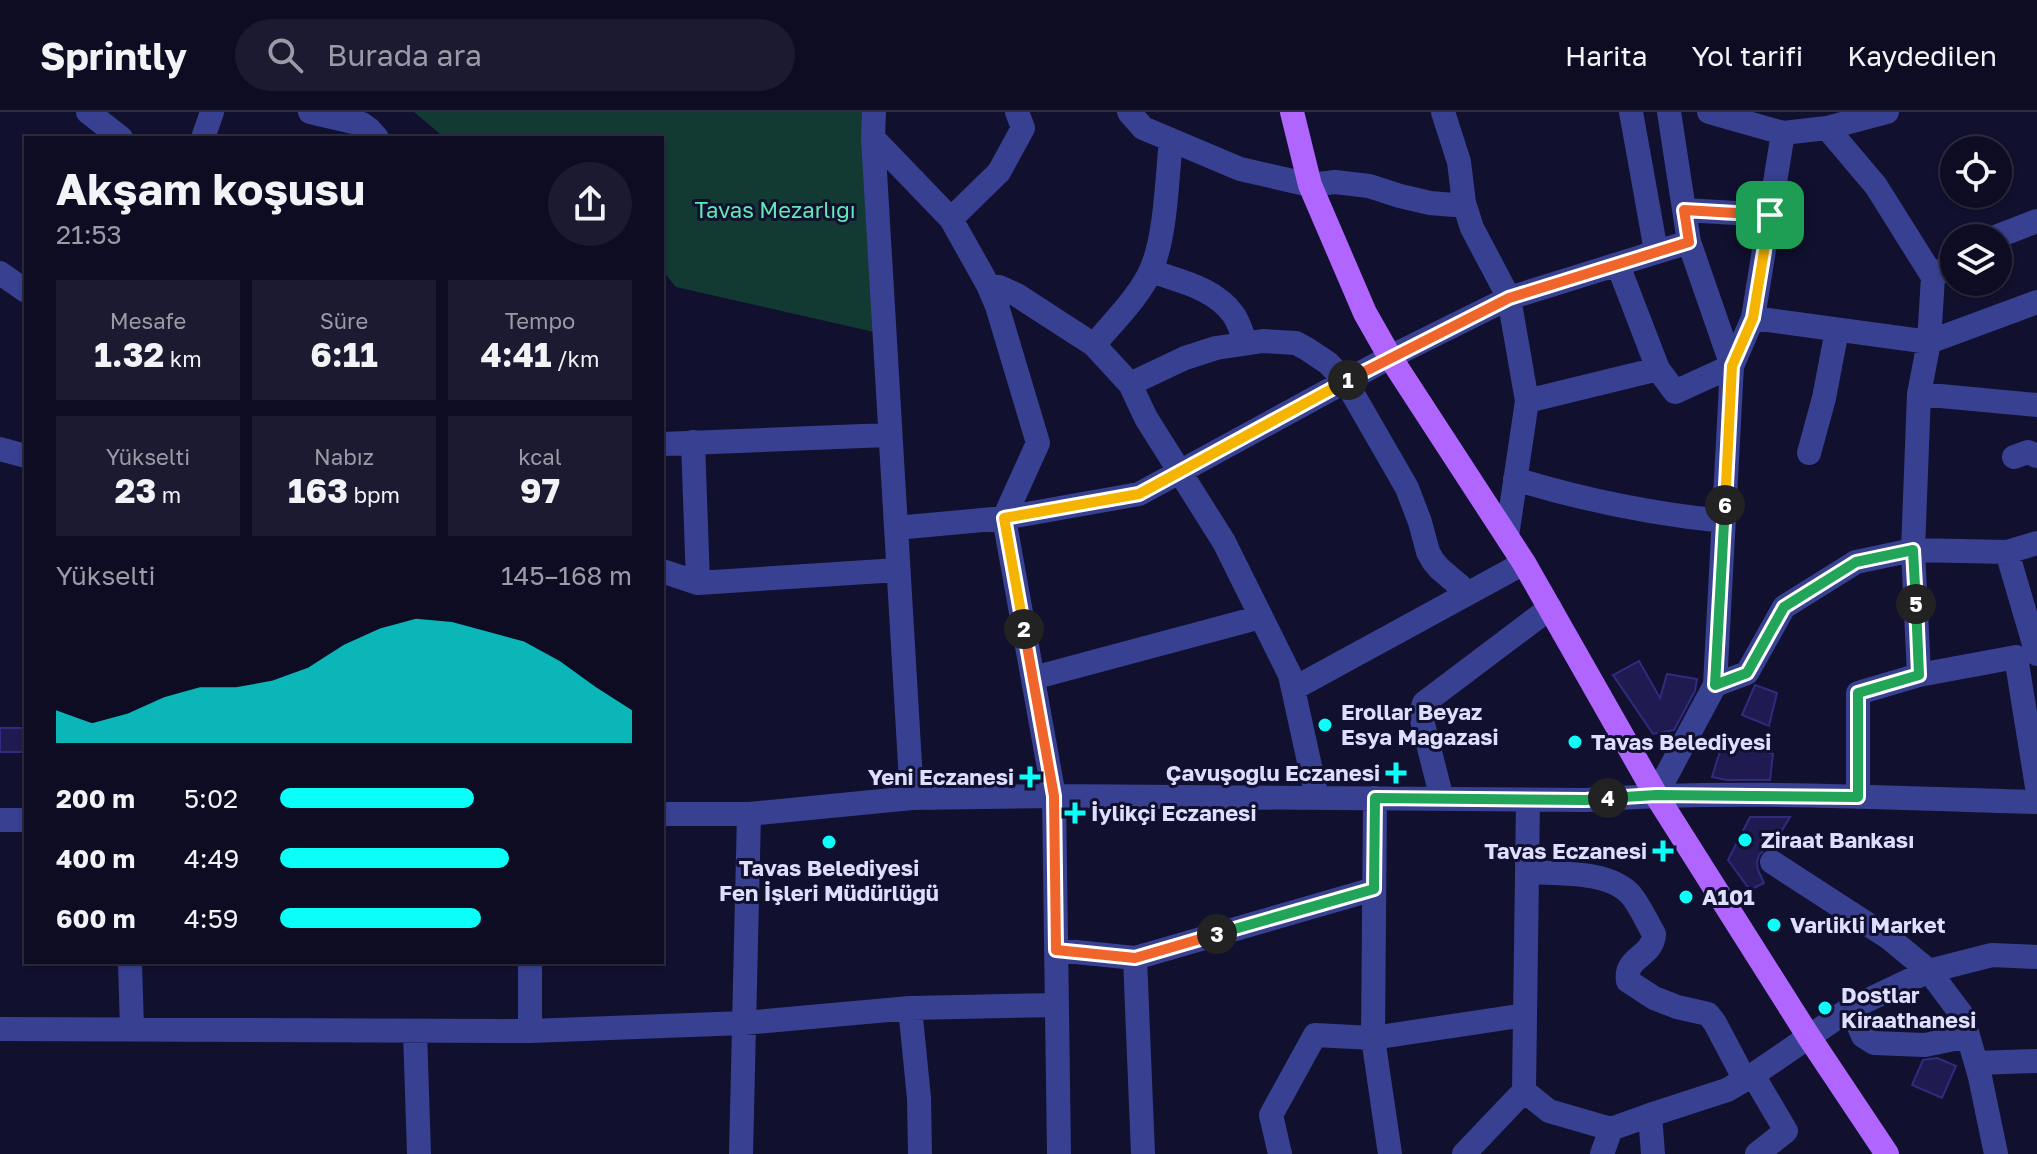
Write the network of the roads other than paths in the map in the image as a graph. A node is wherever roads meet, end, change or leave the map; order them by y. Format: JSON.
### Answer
{"nodes":[{"id":1,"x":88,"y":112,"type":"edge"},
{"id":2,"x":212,"y":112,"type":"edge"},
{"id":3,"x":310,"y":112,"type":"edge"},
{"id":4,"x":874,"y":112,"type":"edge"},
{"id":5,"x":1017,"y":112,"type":"edge"},
{"id":6,"x":1292,"y":112,"type":"edge"},
{"id":7,"x":1443,"y":112,"type":"edge"},
{"id":8,"x":1631,"y":112,"type":"edge"},
{"id":9,"x":1669,"y":112,"type":"edge"},
{"id":10,"x":1709,"y":112,"type":"edge"},
{"id":11,"x":1887,"y":112,"type":"edge"},
{"id":12,"x":1140,"y":117,"type":"edge"},
{"id":13,"x":1760,"y":119,"type":"edge"},
{"id":14,"x":1827,"y":128,"type":"junction"},
{"id":15,"x":1783,"y":133,"type":"junction"},
{"id":16,"x":118,"y":136,"type":"edge"},
{"id":17,"x":204,"y":136,"type":"edge"},
{"id":18,"x":375,"y":136,"type":"edge"},
{"id":19,"x":873,"y":138,"type":"junction"},
{"id":20,"x":1171,"y":140,"type":"junction"},
{"id":21,"x":1310,"y":185,"type":"junction"},
{"id":22,"x":1464,"y":203,"type":"junction"},
{"id":23,"x":1684,"y":210,"type":"junction"},
{"id":24,"x":1770,"y":215,"type":"junction"},
{"id":25,"x":951,"y":219,"type":"junction"},
{"id":26,"x":2037,"y":221,"type":"edge"},
{"id":27,"x":2012,"y":231,"type":"edge"},
{"id":28,"x":1689,"y":242,"type":"junction"},
{"id":29,"x":1656,"y":251,"type":"junction"},
{"id":30,"x":1618,"y":265,"type":"junction"},
{"id":31,"x":1151,"y":271,"type":"junction"},
{"id":32,"x":1940,"y":272,"type":"edge"},
{"id":33,"x":0,"y":273,"type":"edge"},
{"id":34,"x":1933,"y":277,"type":"junction"},
{"id":35,"x":988,"y":285,"type":"junction"},
{"id":36,"x":24,"y":290,"type":"edge"},
{"id":37,"x":1509,"y":298,"type":"junction"},
{"id":38,"x":2037,"y":302,"type":"edge"},
{"id":39,"x":1753,"y":318,"type":"junction"},
{"id":40,"x":1837,"y":330,"type":"junction"},
{"id":41,"x":1929,"y":342,"type":"junction"},
{"id":42,"x":1246,"y":343,"type":"junction"},
{"id":43,"x":1094,"y":345,"type":"junction"},
{"id":44,"x":1390,"y":357,"type":"junction"},
{"id":45,"x":1732,"y":366,"type":"junction"},
{"id":46,"x":1658,"y":369,"type":"junction"},
{"id":47,"x":1346,"y":382,"type":"junction"},
{"id":48,"x":1130,"y":384,"type":"junction"},
{"id":49,"x":1919,"y":394,"type":"junction"},
{"id":50,"x":1527,"y":401,"type":"junction"},
{"id":51,"x":2037,"y":405,"type":"edge"},
{"id":52,"x":888,"y":435,"type":"junction"},
{"id":53,"x":693,"y":442,"type":"junction"},
{"id":54,"x":664,"y":444,"type":"edge"},
{"id":55,"x":0,"y":449,"type":"edge"},
{"id":56,"x":1809,"y":453,"type":"dead end"},
{"id":57,"x":24,"y":455,"type":"edge"},
{"id":58,"x":1181,"y":472,"type":"junction"},
{"id":59,"x":1515,"y":479,"type":"junction"},
{"id":60,"x":1004,"y":518,"type":"junction"},
{"id":61,"x":1724,"y":521,"type":"junction"},
{"id":62,"x":896,"y":528,"type":"junction"},
{"id":63,"x":1507,"y":536,"type":"junction"},
{"id":64,"x":2037,"y":543,"type":"edge"},
{"id":65,"x":1913,"y":550,"type":"junction"},
{"id":66,"x":2007,"y":552,"type":"junction"},
{"id":67,"x":1524,"y":563,"type":"junction"},
{"id":68,"x":898,"y":570,"type":"junction"},
{"id":69,"x":664,"y":572,"type":"edge"},
{"id":70,"x":698,"y":583,"type":"junction"},
{"id":71,"x":1465,"y":595,"type":"junction"},
{"id":72,"x":1550,"y":608,"type":"junction"},
{"id":73,"x":1261,"y":617,"type":"junction"},
{"id":74,"x":2030,"y":655,"type":"edge"},
{"id":75,"x":1919,"y":675,"type":"junction"},
{"id":76,"x":1033,"y":678,"type":"junction"},
{"id":77,"x":1715,"y":685,"type":"junction"},
{"id":78,"x":1293,"y":689,"type":"junction"},
{"id":79,"x":2037,"y":787,"type":"edge"},
{"id":80,"x":1656,"y":795,"type":"junction"},
{"id":81,"x":1054,"y":796,"type":"junction"},
{"id":82,"x":1858,"y":797,"type":"junction"},
{"id":83,"x":912,"y":798,"type":"junction"},
{"id":84,"x":1317,"y":798,"type":"junction"},
{"id":85,"x":1375,"y":798,"type":"junction"},
{"id":86,"x":1442,"y":799,"type":"junction"},
{"id":87,"x":1528,"y":800,"type":"junction"},
{"id":88,"x":2037,"y":802,"type":"edge"},
{"id":89,"x":664,"y":814,"type":"edge"},
{"id":90,"x":749,"y":814,"type":"junction"},
{"id":91,"x":0,"y":820,"type":"edge"},
{"id":92,"x":24,"y":820,"type":"edge"},
{"id":93,"x":1772,"y":862,"type":"dead end"},
{"id":94,"x":1527,"y":872,"type":"junction"},
{"id":95,"x":1374,"y":889,"type":"junction"},
{"id":96,"x":1056,"y":950,"type":"junction"},
{"id":97,"x":2037,"y":957,"type":"edge"},
{"id":98,"x":1135,"y":958,"type":"junction"},
{"id":99,"x":130,"y":964,"type":"edge"},
{"id":100,"x":530,"y":964,"type":"edge"},
{"id":101,"x":1929,"y":971,"type":"junction"},
{"id":102,"x":1057,"y":1005,"type":"junction"},
{"id":103,"x":910,"y":1008,"type":"junction"},
{"id":104,"x":1851,"y":1008,"type":"junction"},
{"id":105,"x":1525,"y":1015,"type":"junction"},
{"id":106,"x":744,"y":1023,"type":"junction"},
{"id":107,"x":0,"y":1029,"type":"edge"},
{"id":108,"x":132,"y":1029,"type":"junction"},
{"id":109,"x":530,"y":1031,"type":"junction"},
{"id":110,"x":415,"y":1032,"type":"junction"},
{"id":111,"x":1968,"y":1036,"type":"junction"},
{"id":112,"x":1809,"y":1037,"type":"junction"},
{"id":113,"x":1373,"y":1038,"type":"junction"},
{"id":114,"x":2037,"y":1061,"type":"edge"},
{"id":115,"x":1976,"y":1063,"type":"junction"},
{"id":116,"x":1749,"y":1077,"type":"junction"},
{"id":117,"x":1524,"y":1091,"type":"junction"},
{"id":118,"x":1650,"y":1115,"type":"junction"},
{"id":119,"x":1611,"y":1129,"type":"junction"},
{"id":120,"x":419,"y":1154,"type":"edge"},
{"id":121,"x":741,"y":1154,"type":"edge"},
{"id":122,"x":920,"y":1154,"type":"edge"},
{"id":123,"x":1059,"y":1154,"type":"edge"},
{"id":124,"x":1143,"y":1154,"type":"edge"},
{"id":125,"x":1280,"y":1154,"type":"edge"},
{"id":126,"x":1390,"y":1154,"type":"edge"},
{"id":127,"x":1464,"y":1154,"type":"edge"},
{"id":128,"x":1602,"y":1154,"type":"edge"},
{"id":129,"x":1653,"y":1154,"type":"edge"},
{"id":130,"x":1757,"y":1154,"type":"edge"},
{"id":131,"x":1887,"y":1154,"type":"edge"},
{"id":132,"x":1996,"y":1154,"type":"edge"}],
"edges":[{"from":1,"to":16,"type":"street"},
{"from":2,"to":17,"type":"street"},
{"from":3,"to":18,"type":"street"},
{"from":4,"to":19,"type":"street"},
{"from":5,"to":25,"type":"street"},
{"from":6,"to":21,"type":"main road"},
{"from":7,"to":22,"type":"street"},
{"from":8,"to":29,"type":"street"},
{"from":9,"to":23,"type":"street"},
{"from":10,"to":13,"type":"street"},
{"from":11,"to":14,"type":"street"},
{"from":12,"to":20,"type":"street"},
{"from":13,"to":15,"type":"street"},
{"from":14,"to":15,"type":"street"},
{"from":14,"to":34,"type":"street"},
{"from":15,"to":24,"type":"street"},
{"from":19,"to":25,"type":"street"},
{"from":19,"to":52,"type":"street"},
{"from":20,"to":21,"type":"street"},
{"from":20,"to":31,"type":"street"},
{"from":21,"to":22,"type":"street"},
{"from":21,"to":44,"type":"main road"},
{"from":22,"to":37,"type":"street"},
{"from":23,"to":24,"type":"street"},
{"from":23,"to":28,"type":"street"},
{"from":24,"to":39,"type":"street"},
{"from":25,"to":35,"type":"street"},
{"from":26,"to":27,"type":"street"},
{"from":28,"to":29,"type":"street"},
{"from":28,"to":45,"type":"street"},
{"from":29,"to":30,"type":"street"},
{"from":30,"to":37,"type":"street"},
{"from":30,"to":46,"type":"street"},
{"from":31,"to":42,"type":"street"},
{"from":31,"to":43,"type":"street"},
{"from":32,"to":34,"type":"street"},
{"from":33,"to":36,"type":"street"},
{"from":34,"to":41,"type":"street"},
{"from":35,"to":43,"type":"street"},
{"from":35,"to":60,"type":"street"},
{"from":37,"to":44,"type":"street"},
{"from":37,"to":50,"type":"street"},
{"from":38,"to":41,"type":"street"},
{"from":39,"to":40,"type":"street"},
{"from":39,"to":45,"type":"street"},
{"from":40,"to":41,"type":"street"},
{"from":40,"to":56,"type":"street"},
{"from":41,"to":49,"type":"street"},
{"from":42,"to":47,"type":"street"},
{"from":42,"to":48,"type":"street"},
{"from":43,"to":48,"type":"street"},
{"from":44,"to":47,"type":"street"},
{"from":44,"to":63,"type":"main road"},
{"from":45,"to":46,"type":"street"},
{"from":45,"to":61,"type":"street"},
{"from":46,"to":50,"type":"street"},
{"from":47,"to":58,"type":"street"},
{"from":47,"to":71,"type":"street"},
{"from":48,"to":58,"type":"street"},
{"from":49,"to":51,"type":"street"},
{"from":49,"to":65,"type":"street"},
{"from":50,"to":59,"type":"street"},
{"from":52,"to":53,"type":"street"},
{"from":52,"to":62,"type":"street"},
{"from":53,"to":54,"type":"street"},
{"from":53,"to":70,"type":"street"},
{"from":55,"to":57,"type":"street"},
{"from":58,"to":60,"type":"street"},
{"from":58,"to":73,"type":"street"},
{"from":59,"to":61,"type":"street"},
{"from":59,"to":63,"type":"street"},
{"from":60,"to":62,"type":"street"},
{"from":60,"to":76,"type":"street"},
{"from":61,"to":77,"type":"street"},
{"from":62,"to":68,"type":"street"},
{"from":63,"to":67,"type":"main road"},
{"from":64,"to":66,"type":"street"},
{"from":65,"to":66,"type":"street"},
{"from":65,"to":75,"type":"street"},
{"from":65,"to":77,"type":"street"},
{"from":66,"to":74,"type":"street"},
{"from":67,"to":71,"type":"street"},
{"from":67,"to":72,"type":"main road"},
{"from":68,"to":70,"type":"street"},
{"from":68,"to":83,"type":"street"},
{"from":69,"to":70,"type":"street"},
{"from":71,"to":78,"type":"street"},
{"from":72,"to":80,"type":"main road"},
{"from":72,"to":86,"type":"street"},
{"from":73,"to":76,"type":"street"},
{"from":73,"to":78,"type":"street"},
{"from":74,"to":75,"type":"street"},
{"from":74,"to":79,"type":"street"},
{"from":75,"to":82,"type":"street"},
{"from":76,"to":81,"type":"street"},
{"from":77,"to":80,"type":"street"},
{"from":78,"to":84,"type":"street"},
{"from":80,"to":82,"type":"street"},
{"from":80,"to":87,"type":"street"},
{"from":80,"to":112,"type":"main road"},
{"from":81,"to":83,"type":"street"},
{"from":81,"to":84,"type":"street"},
{"from":81,"to":96,"type":"street"},
{"from":82,"to":88,"type":"street"},
{"from":83,"to":90,"type":"street"},
{"from":84,"to":85,"type":"street"},
{"from":85,"to":86,"type":"street"},
{"from":85,"to":95,"type":"street"},
{"from":86,"to":87,"type":"street"},
{"from":87,"to":94,"type":"street"},
{"from":89,"to":90,"type":"street"},
{"from":90,"to":106,"type":"street"},
{"from":91,"to":92,"type":"street"},
{"from":93,"to":101,"type":"street"},
{"from":94,"to":105,"type":"street"},
{"from":94,"to":116,"type":"street"},
{"from":95,"to":98,"type":"street"},
{"from":95,"to":113,"type":"street"},
{"from":96,"to":98,"type":"street"},
{"from":96,"to":102,"type":"street"},
{"from":97,"to":101,"type":"street"},
{"from":98,"to":124,"type":"street"},
{"from":99,"to":108,"type":"street"},
{"from":100,"to":109,"type":"street"},
{"from":101,"to":104,"type":"street"},
{"from":101,"to":111,"type":"street"},
{"from":102,"to":103,"type":"street"},
{"from":102,"to":123,"type":"street"},
{"from":103,"to":106,"type":"street"},
{"from":103,"to":122,"type":"street"},
{"from":104,"to":111,"type":"street"},
{"from":104,"to":112,"type":"street"},
{"from":105,"to":113,"type":"street"},
{"from":105,"to":117,"type":"street"},
{"from":106,"to":109,"type":"street"},
{"from":106,"to":121,"type":"street"},
{"from":107,"to":108,"type":"street"},
{"from":108,"to":110,"type":"street"},
{"from":109,"to":110,"type":"street"},
{"from":110,"to":120,"type":"street"},
{"from":111,"to":115,"type":"street"},
{"from":112,"to":116,"type":"street"},
{"from":112,"to":131,"type":"main road"},
{"from":113,"to":125,"type":"street"},
{"from":113,"to":126,"type":"street"},
{"from":114,"to":115,"type":"street"},
{"from":115,"to":132,"type":"street"},
{"from":116,"to":118,"type":"street"},
{"from":116,"to":130,"type":"street"},
{"from":117,"to":119,"type":"street"},
{"from":117,"to":127,"type":"street"},
{"from":118,"to":119,"type":"street"},
{"from":118,"to":129,"type":"street"},
{"from":119,"to":128,"type":"street"}]}
